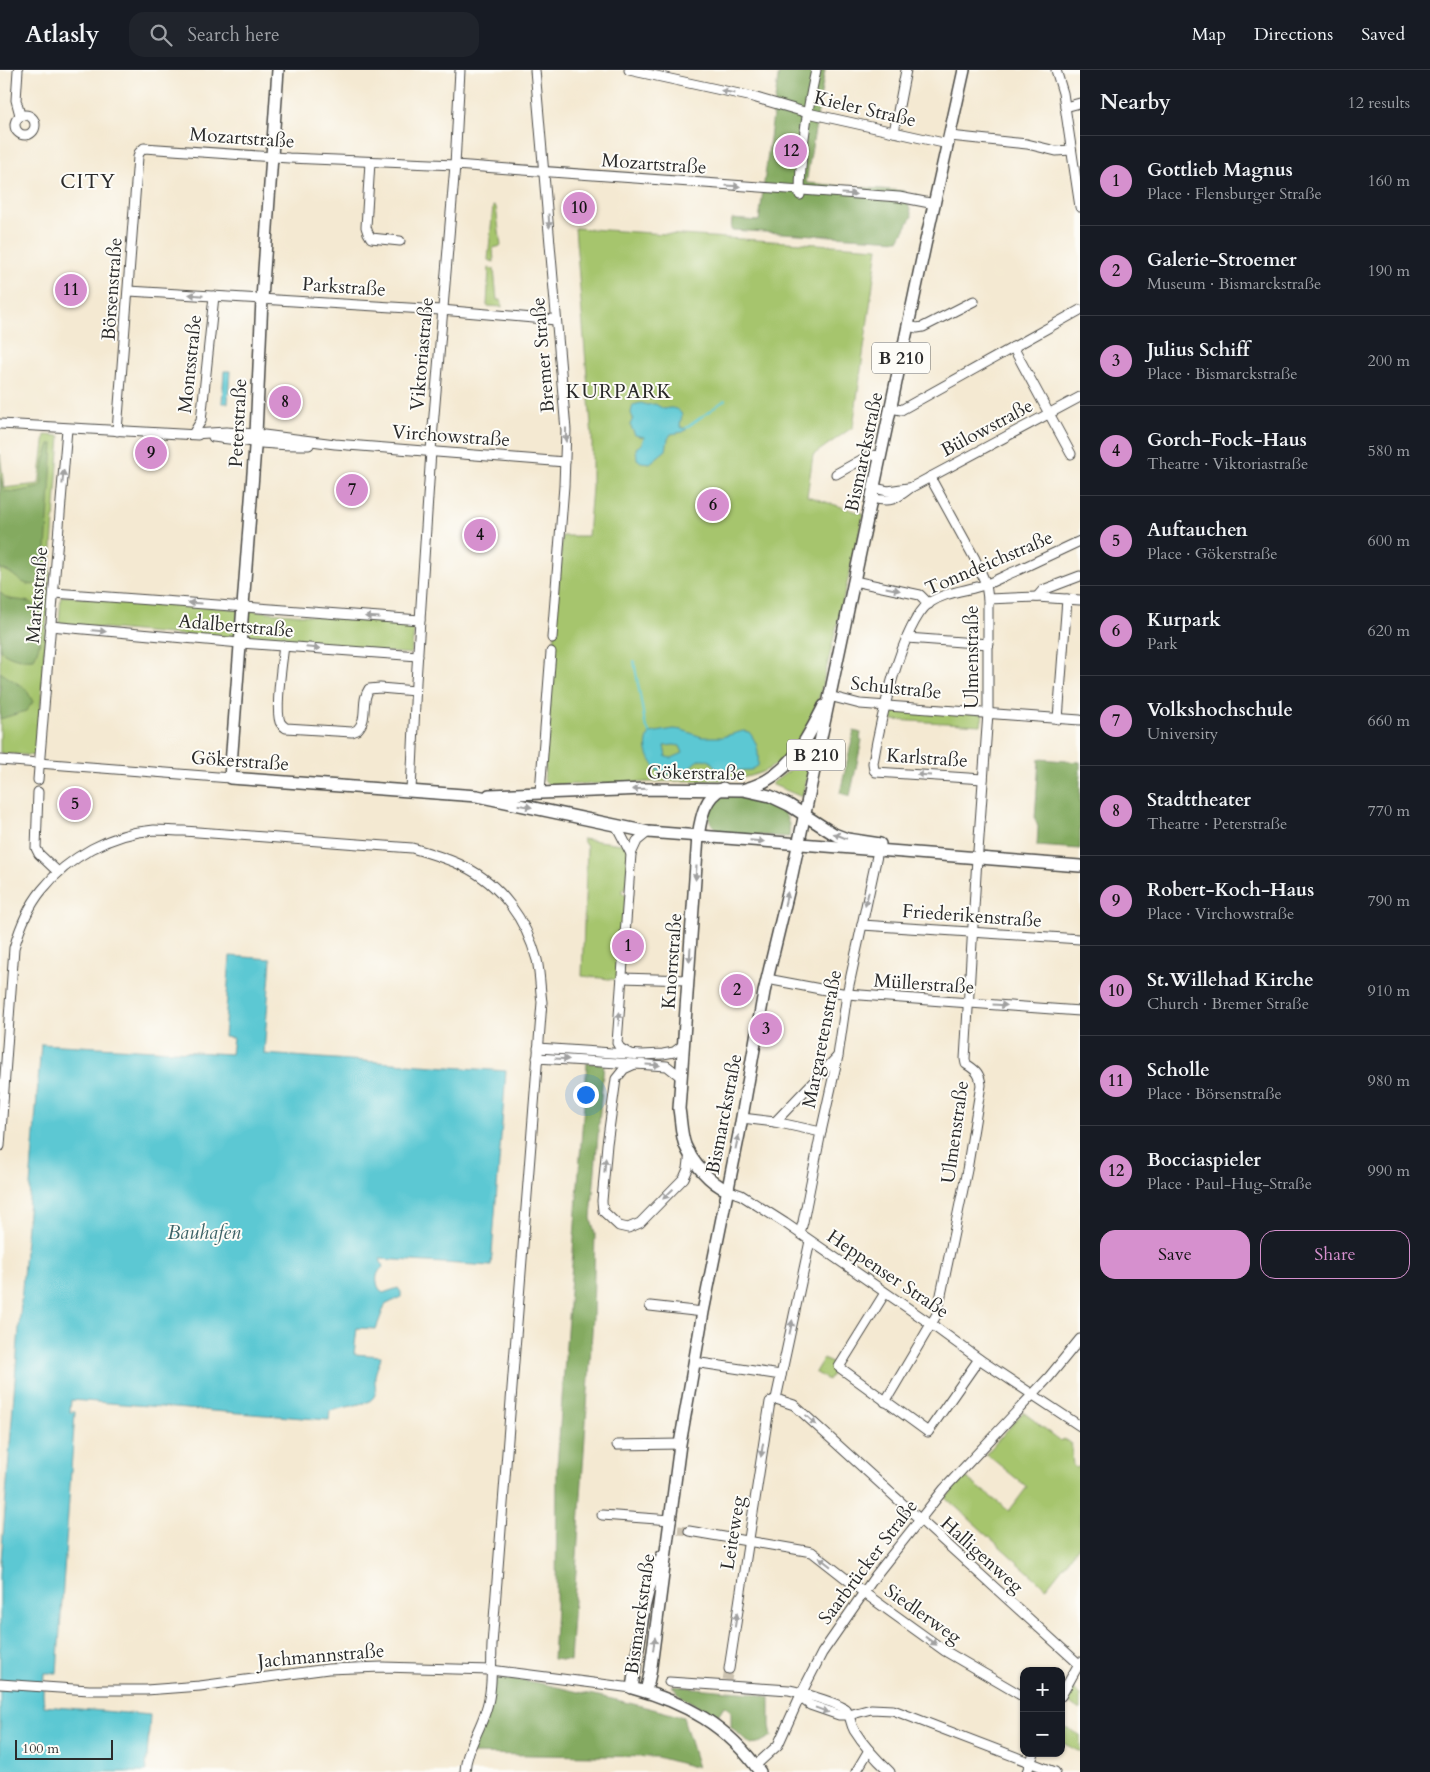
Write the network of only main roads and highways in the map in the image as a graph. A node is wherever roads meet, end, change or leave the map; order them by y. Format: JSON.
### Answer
{"nodes":[{"id":1,"x":278,"y":70,"type":"edge"},
{"id":2,"x":964,"y":70,"type":"edge"},
{"id":3,"x":829,"y":696,"type":"junction"},
{"id":4,"x":230,"y":778,"type":"joint"},
{"id":5,"x":723,"y":788,"type":"junction"},
{"id":6,"x":743,"y":790,"type":"junction"},
{"id":7,"x":478,"y":796,"type":"junction"},
{"id":8,"x":704,"y":809,"type":"junction"},
{"id":9,"x":804,"y":814,"type":"junction"},
{"id":10,"x":698,"y":836,"type":"junction"},
{"id":11,"x":717,"y":838,"type":"junction"},
{"id":12,"x":797,"y":845,"type":"junction"},
{"id":13,"x":826,"y":847,"type":"junction"},
{"id":14,"x":978,"y":854,"type":"junction"},
{"id":15,"x":1080,"y":858,"type":"edge"},
{"id":16,"x":1080,"y":866,"type":"edge"},
{"id":17,"x":792,"y":870,"type":"junction"},
{"id":18,"x":687,"y":1148,"type":"joint"},
{"id":19,"x":727,"y":1190,"type":"junction"},
{"id":20,"x":668,"y":1542,"type":"junction"},
{"id":21,"x":650,"y":1679,"type":"junction"},
{"id":22,"x":632,"y":1688,"type":"joint"},
{"id":23,"x":644,"y":1691,"type":"junction"},
{"id":24,"x":660,"y":1696,"type":"junction"},
{"id":25,"x":757,"y":1769,"type":"edge"}],
"edges":[{"from":1,"to":4,"type":"main road","name":"Peterstraße"},
{"from":2,"to":3,"type":"main road","name":"Bismarckstraße","number":"B 210"},
{"from":3,"to":6,"type":"main road","name":"Bismarckstraße","number":"B 210"},
{"from":3,"to":9,"type":"main road","name":"Bismarckstraße","number":"B 210"},
{"from":4,"to":7,"type":"main road","name":"Gökerstraße"},
{"from":5,"to":6,"type":"main road","name":"Gökerstraße"},
{"from":5,"to":7,"type":"main road","name":"Gökerstraße","one_way":true},
{"from":5,"to":8,"type":"main road","name":"Knorrstraße"},
{"from":6,"to":9,"type":"main road","name":"Gökerstraße"},
{"from":7,"to":10,"type":"main road","name":"Gökerstraße","one_way":true},
{"from":8,"to":10,"type":"main road","name":"Knorrstraße"},
{"from":8,"to":11,"type":"main road"},
{"from":9,"to":12,"type":"main road","name":"Bismarckstraße","number":"B 210"},
{"from":14,"to":9,"type":"main road","name":"Gökerstraße","one_way":true},
{"from":10,"to":11,"type":"main road","name":"Gökerstraße"},
{"from":10,"to":18,"type":"main road","name":"Knorrstraße","one_way":true},
{"from":11,"to":12,"type":"main road","name":"Gökerstraße","one_way":true},
{"from":12,"to":13,"type":"main road","name":"Gökerstraße"},
{"from":12,"to":17,"type":"main road","name":"Bismarckstraße"},
{"from":13,"to":14,"type":"main road","name":"Gökerstraße"},
{"from":13,"to":17,"type":"main road"},
{"from":14,"to":15,"type":"main road","name":"Gökerstraße"},
{"from":14,"to":16,"type":"main road","name":"Gökerstraße"},
{"from":19,"to":17,"type":"main road","name":"Bismarckstraße","one_way":true},
{"from":18,"to":19,"type":"main road","name":"Heppenser Straße"},
{"from":19,"to":20,"type":"main road","name":"Bismarckstraße"},
{"from":21,"to":20,"type":"main road","name":"Bismarckstraße","one_way":true},
{"from":20,"to":22,"type":"main road","name":"Bismarckstraße"},
{"from":21,"to":23,"type":"main road","name":"Bismarckstraße"},
{"from":21,"to":24,"type":"main road"},
{"from":22,"to":23,"type":"main road","name":"Jachmannstraße"},
{"from":23,"to":24,"type":"main road","name":"Jachmannstraße"},
{"from":24,"to":25,"type":"main road","name":"Jachmannstraße"}]}
